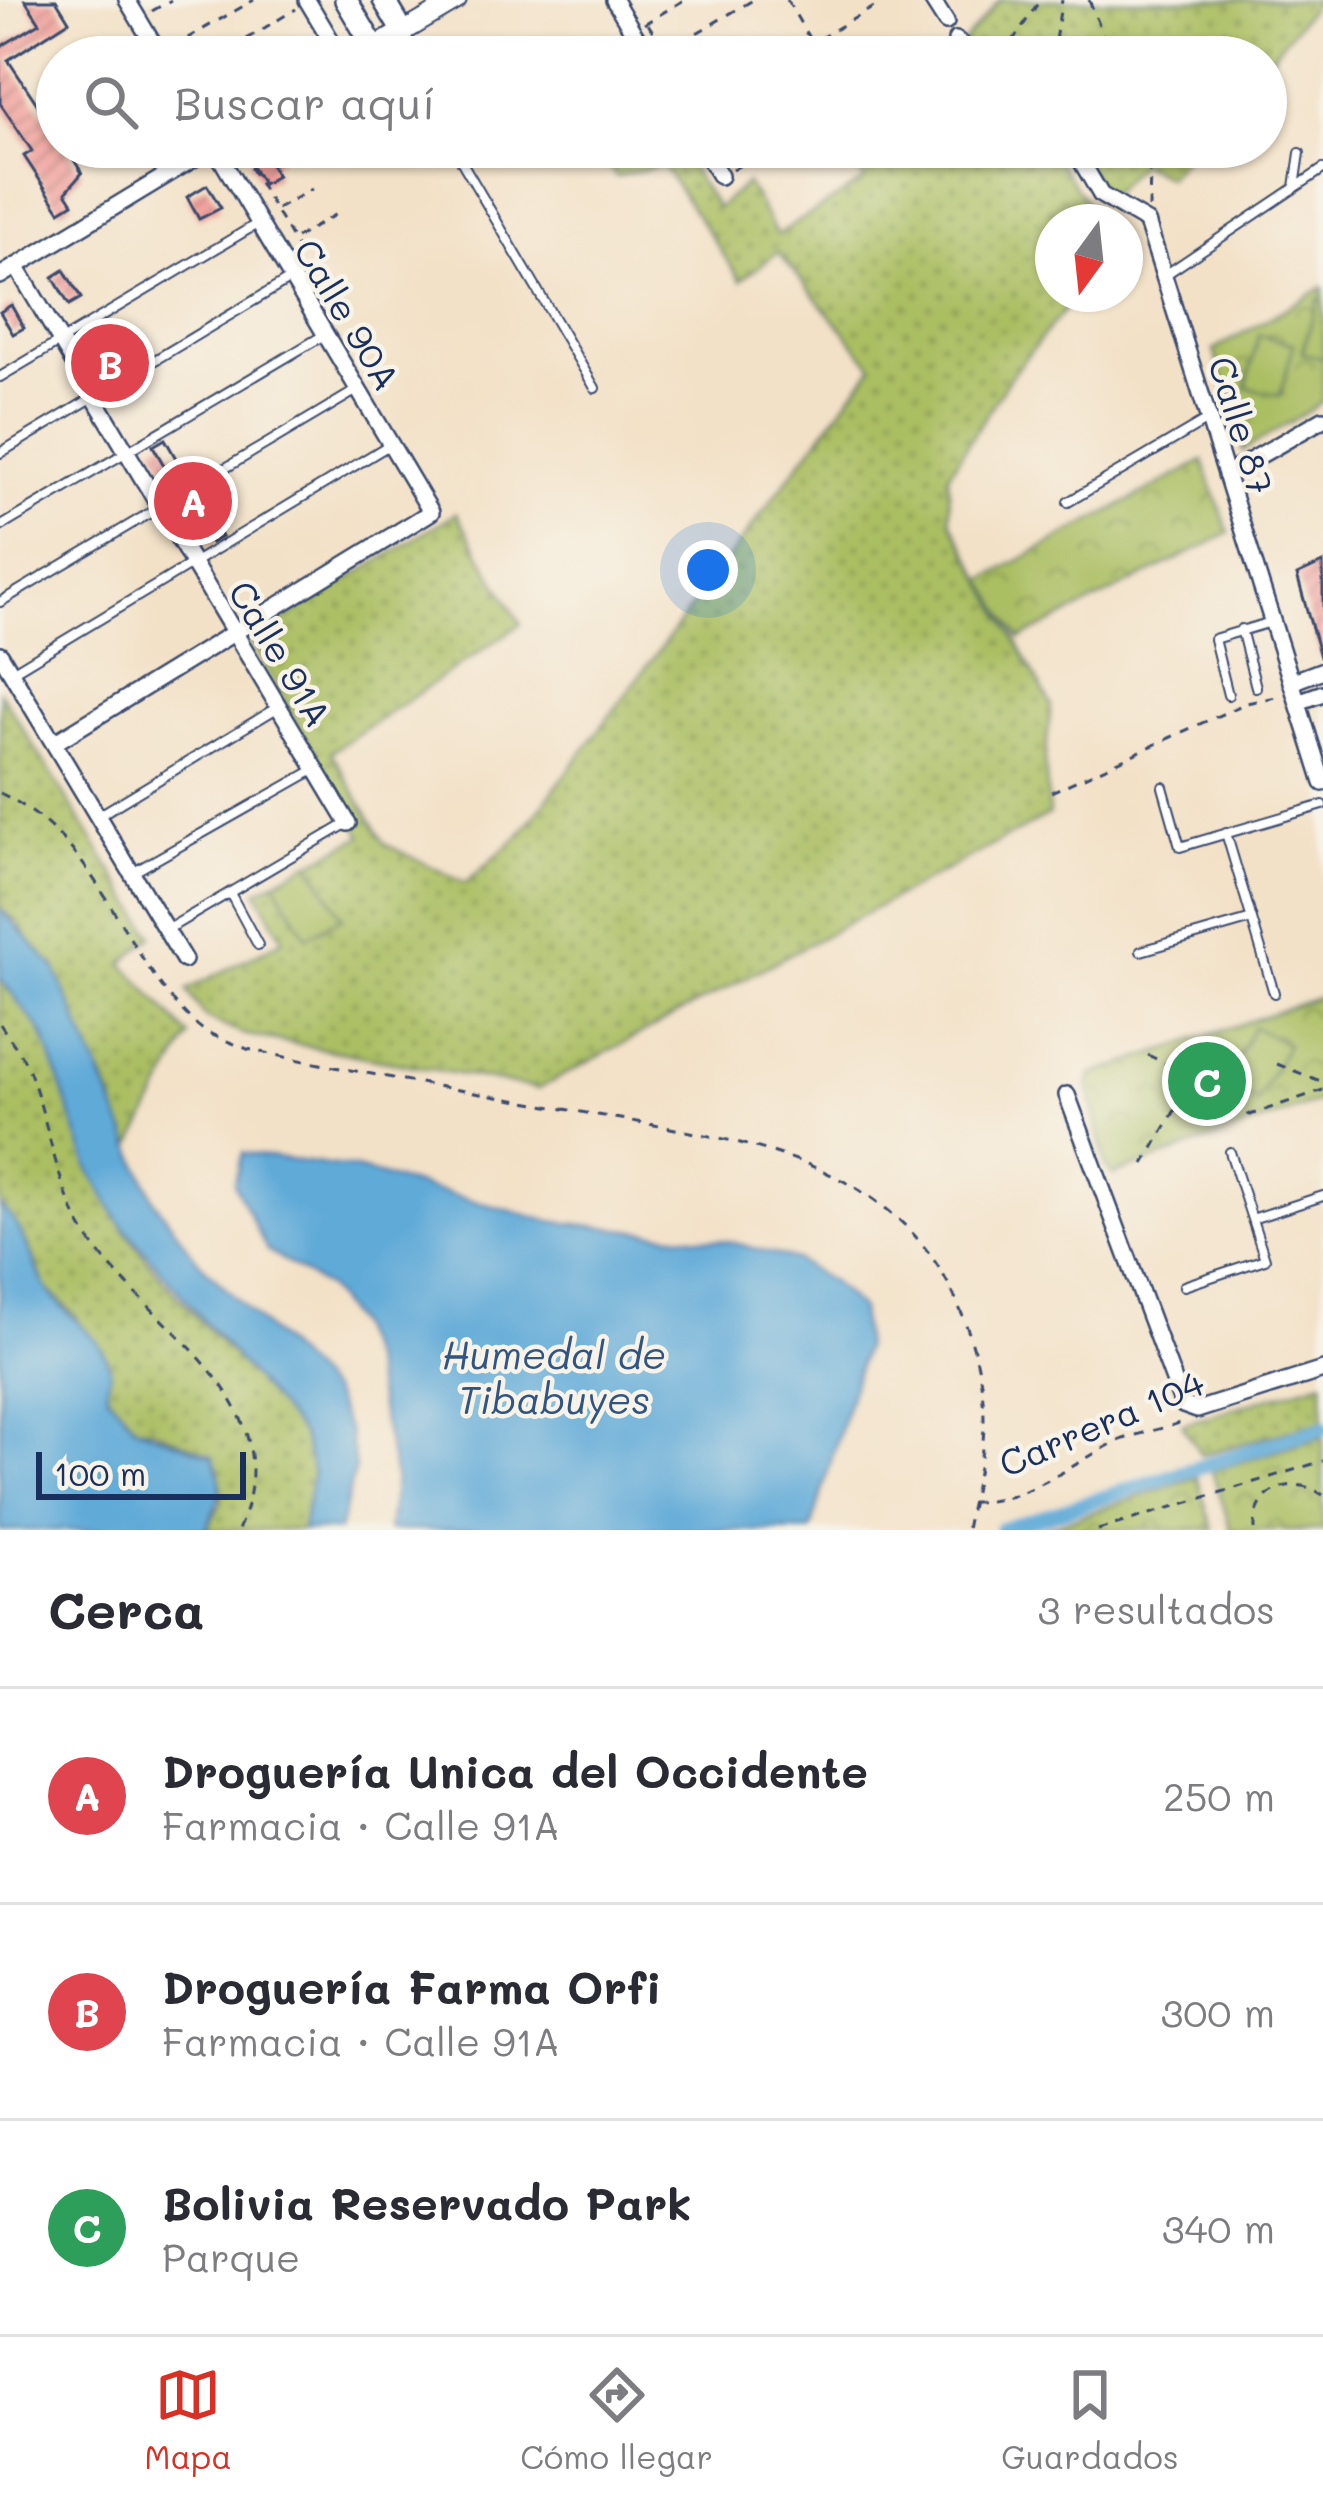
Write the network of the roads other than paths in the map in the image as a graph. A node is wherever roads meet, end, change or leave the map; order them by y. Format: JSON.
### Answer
{"nodes":[{"id":1,"x":127,"y":0,"type":"edge"},
{"id":2,"x":346,"y":0,"type":"edge"},
{"id":3,"x":384,"y":0,"type":"edge"},
{"id":4,"x":457,"y":0,"type":"edge"},
{"id":5,"x":614,"y":0,"type":"edge"},
{"id":6,"x":932,"y":0,"type":"edge"},
{"id":7,"x":307,"y":1,"type":"edge"},
{"id":8,"x":431,"y":7,"type":"edge"},
{"id":9,"x":946,"y":22,"type":"dead end"},
{"id":10,"x":148,"y":36,"type":"edge"},
{"id":11,"x":328,"y":36,"type":"edge"},
{"id":12,"x":377,"y":36,"type":"edge"},
{"id":13,"x":386,"y":36,"type":"edge"},
{"id":14,"x":398,"y":36,"type":"edge"},
{"id":15,"x":642,"y":36,"type":"edge"},
{"id":16,"x":1300,"y":153,"type":"dead end"},
{"id":17,"x":178,"y":168,"type":"edge"},
{"id":18,"x":226,"y":168,"type":"edge"},
{"id":19,"x":466,"y":168,"type":"edge"},
{"id":20,"x":715,"y":168,"type":"edge"},
{"id":21,"x":1085,"y":168,"type":"edge"},
{"id":22,"x":1323,"y":169,"type":"edge"},
{"id":23,"x":720,"y":176,"type":"road end"},
{"id":24,"x":1295,"y":187,"type":"junction"},
{"id":25,"x":259,"y":223,"type":"junction"},
{"id":26,"x":16,"y":266,"type":"junction"},
{"id":27,"x":0,"y":276,"type":"edge"},
{"id":28,"x":1163,"y":276,"type":"junction"},
{"id":29,"x":292,"y":278,"type":"junction"},
{"id":30,"x":325,"y":334,"type":"junction"},
{"id":31,"x":61,"y":340,"type":"junction"},
{"id":32,"x":0,"y":376,"type":"edge"},
{"id":33,"x":596,"y":388,"type":"dead end"},
{"id":34,"x":358,"y":389,"type":"junction"},
{"id":35,"x":94,"y":397,"type":"junction"},
{"id":36,"x":1209,"y":419,"type":"junction"},
{"id":37,"x":1323,"y":419,"type":"edge"},
{"id":38,"x":391,"y":444,"type":"junction"},
{"id":39,"x":127,"y":452,"type":"junction"},
{"id":40,"x":0,"y":453,"type":"edge"},
{"id":41,"x":1226,"y":475,"type":"junction"},
{"id":42,"x":1068,"y":502,"type":"dead end"},
{"id":43,"x":160,"y":507,"type":"junction"},
{"id":44,"x":0,"y":527,"type":"edge"},
{"id":45,"x":193,"y":563,"type":"junction"},
{"id":46,"x":0,"y":602,"type":"edge"},
{"id":47,"x":1273,"y":622,"type":"junction"},
{"id":48,"x":1241,"y":629,"type":"junction"},
{"id":49,"x":234,"y":633,"type":"junction"},
{"id":50,"x":0,"y":654,"type":"edge"},
{"id":51,"x":1323,"y":670,"type":"edge"},
{"id":52,"x":11,"y":672,"type":"junction"},
{"id":53,"x":1256,"y":687,"type":"dead end"},
{"id":54,"x":1294,"y":692,"type":"junction"},
{"id":55,"x":1323,"y":693,"type":"edge"},
{"id":56,"x":1228,"y":695,"type":"dead end"},
{"id":57,"x":279,"y":707,"type":"junction"},
{"id":58,"x":54,"y":743,"type":"junction"},
{"id":59,"x":316,"y":770,"type":"junction"},
{"id":60,"x":1323,"y":783,"type":"edge"},
{"id":61,"x":1163,"y":788,"type":"dead end"},
{"id":62,"x":1323,"y":805,"type":"edge"},
{"id":63,"x":98,"y":817,"type":"junction"},
{"id":64,"x":348,"y":823,"type":"joint"},
{"id":65,"x":1226,"y":833,"type":"junction"},
{"id":66,"x":132,"y":873,"type":"junction"},
{"id":67,"x":230,"y":893,"type":"junction"},
{"id":68,"x":1252,"y":919,"type":"junction"},
{"id":69,"x":166,"y":931,"type":"junction"},
{"id":70,"x":257,"y":945,"type":"dead end"},
{"id":71,"x":1141,"y":952,"type":"dead end"},
{"id":72,"x":184,"y":960,"type":"dead end"},
{"id":73,"x":1274,"y":993,"type":"dead end"},
{"id":74,"x":1067,"y":1095,"type":"dead end"},
{"id":75,"x":1229,"y":1153,"type":"dead end"},
{"id":76,"x":1323,"y":1196,"type":"edge"},
{"id":77,"x":1252,"y":1220,"type":"junction"},
{"id":78,"x":1184,"y":1286,"type":"dead end"},
{"id":79,"x":1323,"y":1370,"type":"edge"}],
"edges":[{"from":1,"to":10,"type":"street"},
{"from":2,"to":12,"type":"main road"},
{"from":3,"to":13,"type":"main road"},
{"from":4,"to":8,"type":"street"},
{"from":5,"to":15,"type":"street"},
{"from":6,"to":9,"type":"street"},
{"from":7,"to":11,"type":"street"},
{"from":8,"to":14,"type":"street"},
{"from":16,"to":24,"type":"lane"},
{"from":17,"to":26,"type":"street"},
{"from":18,"to":25,"type":"street","name":"Calle 90A"},
{"from":19,"to":33,"type":"lane"},
{"from":20,"to":23,"type":"street"},
{"from":21,"to":28,"type":"street","name":"Calle 87"},
{"from":22,"to":24,"type":"lane"},
{"from":24,"to":28,"type":"lane"},
{"from":25,"to":29,"type":"street","name":"Calle 90A"},
{"from":25,"to":31,"type":"lane"},
{"from":26,"to":27,"type":"street"},
{"from":26,"to":31,"type":"street","name":"Calle 91A"},
{"from":28,"to":36,"type":"street","name":"Calle 87"},
{"from":29,"to":30,"type":"street","name":"Calle 90A"},
{"from":29,"to":35,"type":"lane"},
{"from":30,"to":34,"type":"street","name":"Calle 90A"},
{"from":30,"to":39,"type":"lane"},
{"from":31,"to":32,"type":"lane"},
{"from":31,"to":35,"type":"street","name":"Calle 91A"},
{"from":34,"to":38,"type":"street","name":"Calle 90A"},
{"from":34,"to":43,"type":"lane"},
{"from":35,"to":39,"type":"street","name":"Calle 91A"},
{"from":35,"to":40,"type":"lane"},
{"from":36,"to":41,"type":"street","name":"Calle 87"},
{"from":36,"to":42,"type":"lane"},
{"from":37,"to":41,"type":"street"},
{"from":38,"to":45,"type":"lane"},
{"from":38,"to":49,"type":"street","name":"Calle 90A"},
{"from":39,"to":43,"type":"street","name":"Calle 91A"},
{"from":39,"to":44,"type":"lane"},
{"from":41,"to":47,"type":"street","name":"Calle 87"},
{"from":43,"to":45,"type":"street","name":"Calle 91A"},
{"from":43,"to":46,"type":"lane"},
{"from":45,"to":49,"type":"street","name":"Calle 91A"},
{"from":45,"to":52,"type":"lane"},
{"from":47,"to":48,"type":"lane"},
{"from":47,"to":54,"type":"street","name":"Calle 87"},
{"from":48,"to":53,"type":"lane"},
{"from":48,"to":56,"type":"lane"},
{"from":49,"to":57,"type":"street","name":"Calle 91A"},
{"from":49,"to":58,"type":"street"},
{"from":50,"to":52,"type":"street"},
{"from":51,"to":54,"type":"street"},
{"from":52,"to":58,"type":"street"},
{"from":54,"to":55,"type":"street"},
{"from":54,"to":60,"type":"street","name":"Calle 87"},
{"from":57,"to":59,"type":"street","name":"Calle 91A"},
{"from":57,"to":63,"type":"lane"},
{"from":58,"to":63,"type":"street"},
{"from":59,"to":64,"type":"street","name":"Calle 91A"},
{"from":59,"to":66,"type":"lane"},
{"from":61,"to":65,"type":"lane"},
{"from":62,"to":65,"type":"lane"},
{"from":63,"to":66,"type":"street"},
{"from":64,"to":67,"type":"lane"},
{"from":65,"to":68,"type":"lane"},
{"from":66,"to":69,"type":"street"},
{"from":67,"to":69,"type":"lane"},
{"from":67,"to":70,"type":"lane"},
{"from":68,"to":71,"type":"lane"},
{"from":68,"to":73,"type":"lane"},
{"from":69,"to":72,"type":"street"},
{"from":74,"to":79,"type":"street","name":"Carrera 104"},
{"from":75,"to":77,"type":"lane"},
{"from":76,"to":77,"type":"lane"},
{"from":77,"to":78,"type":"lane"}]}
